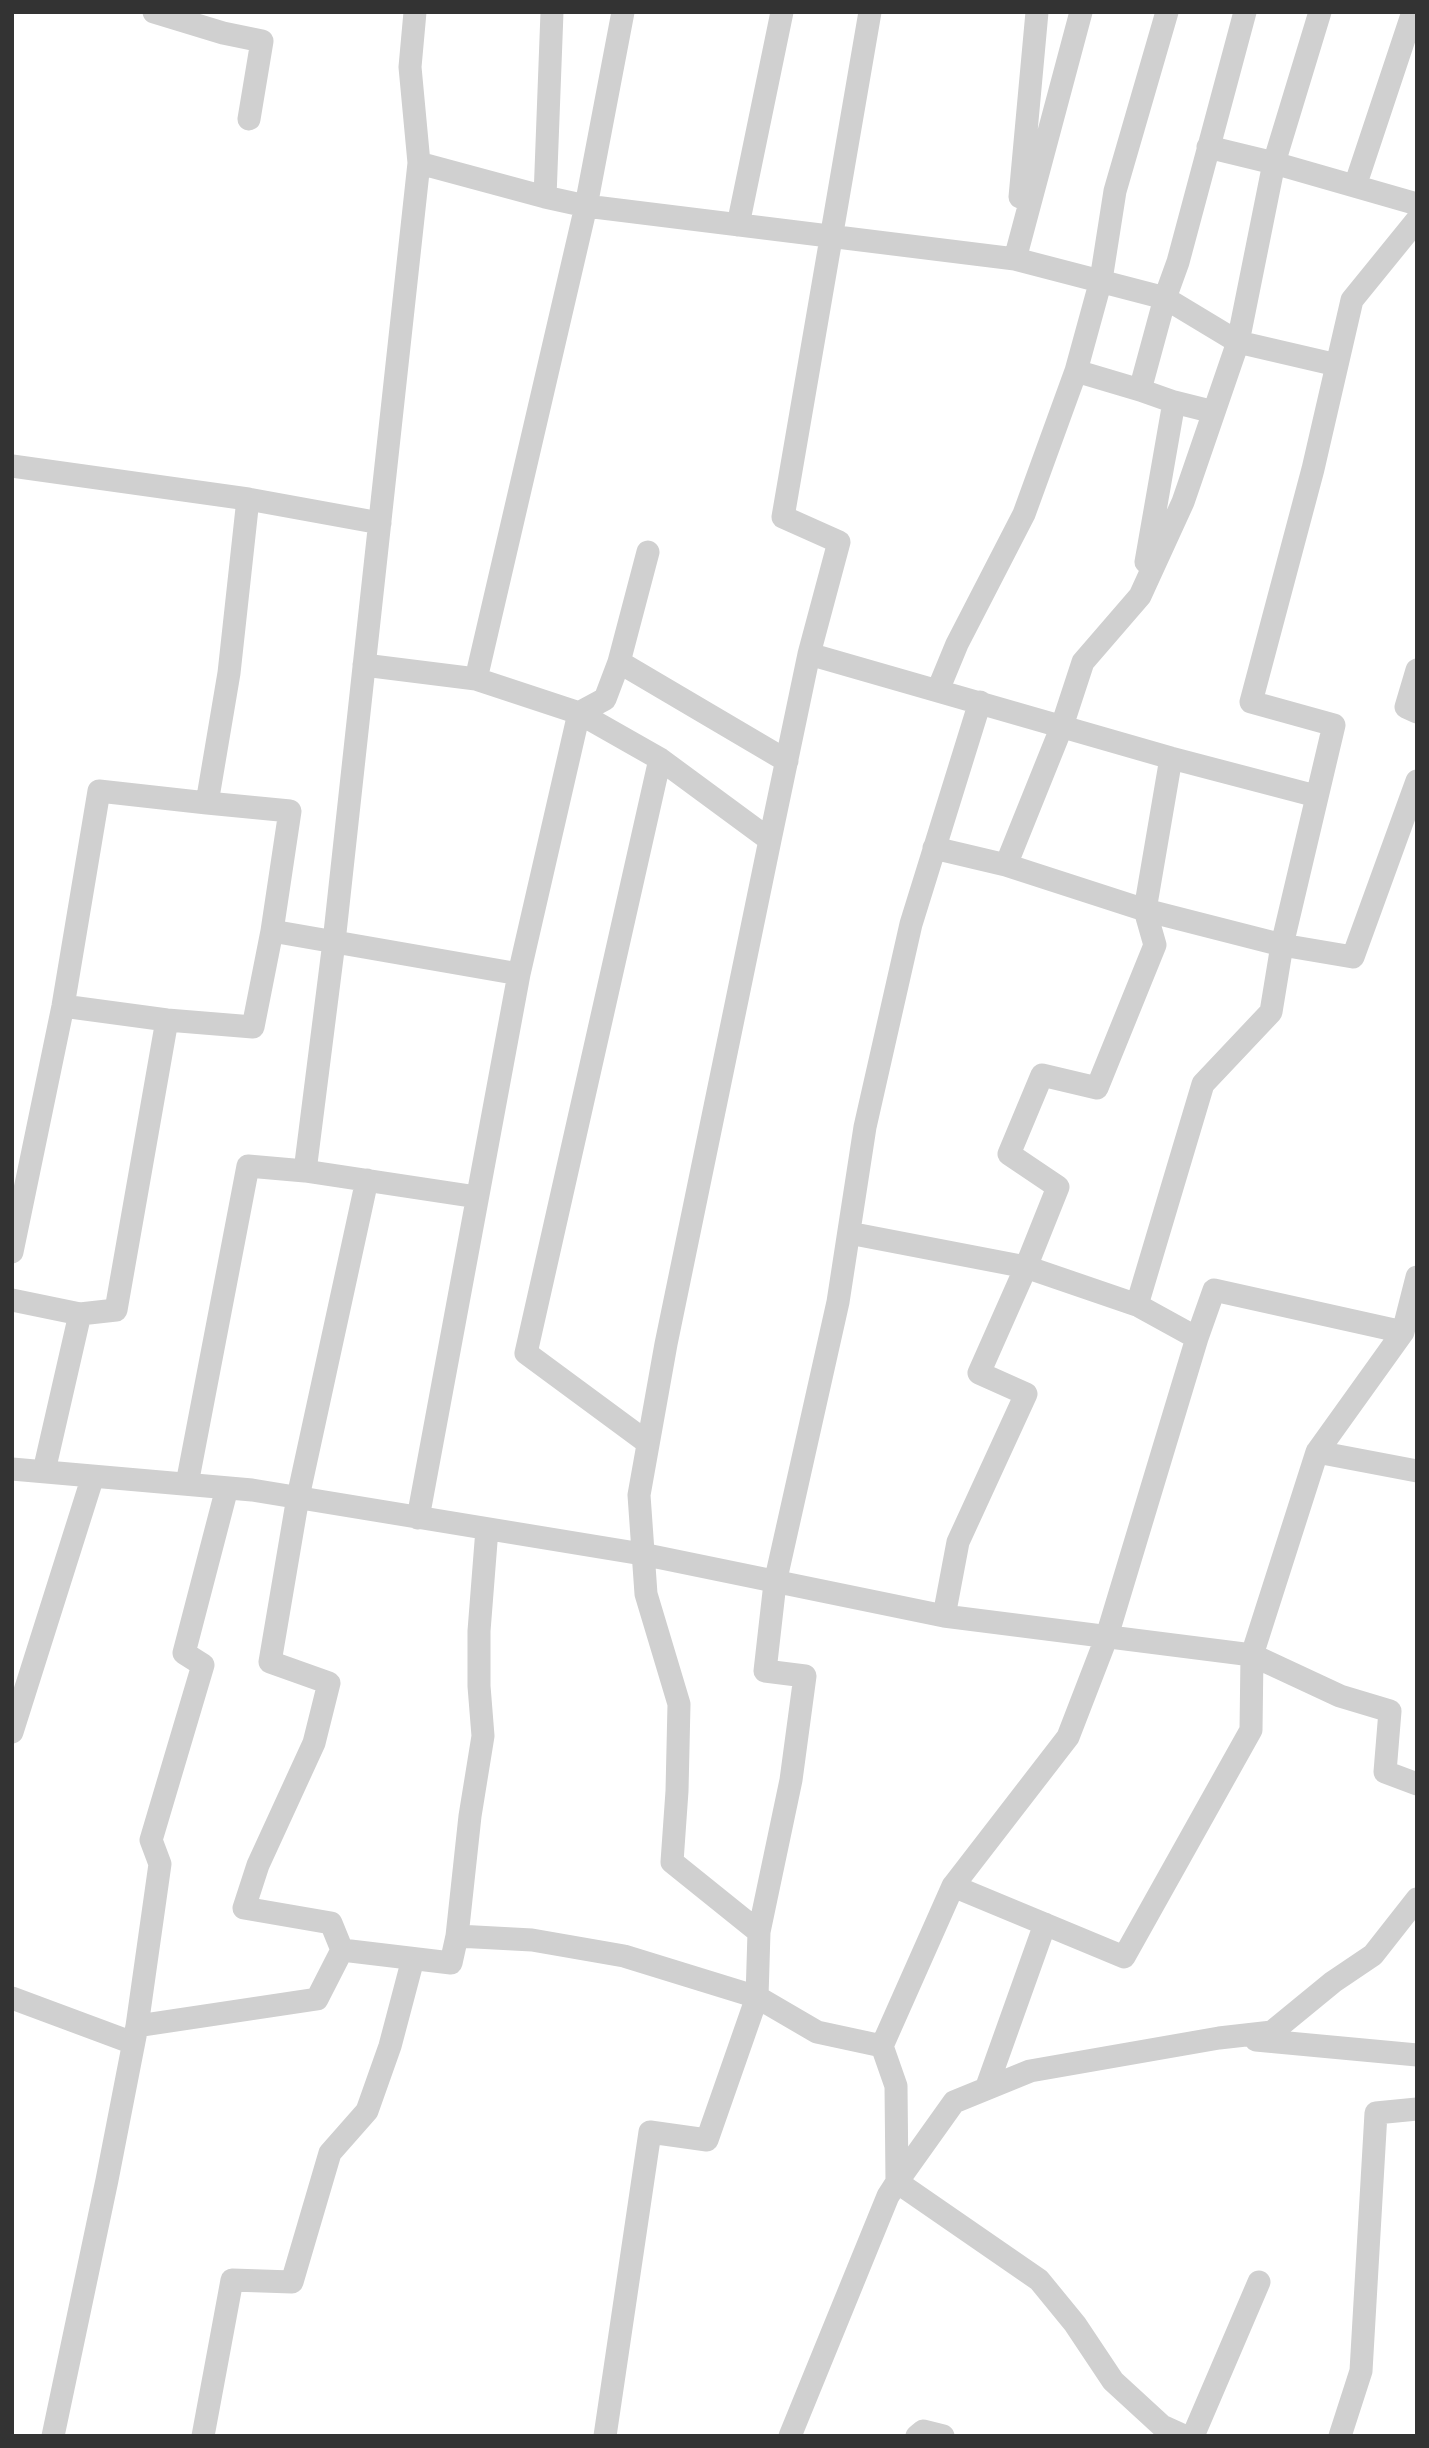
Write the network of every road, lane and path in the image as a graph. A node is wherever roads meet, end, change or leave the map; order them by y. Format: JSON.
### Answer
{"nodes":[{"id":1,"x":154,"y":12,"type":"edge"},
{"id":2,"x":415,"y":12,"type":"edge"},
{"id":3,"x":552,"y":12,"type":"edge"},
{"id":4,"x":623,"y":12,"type":"edge"},
{"id":5,"x":782,"y":12,"type":"edge"},
{"id":6,"x":870,"y":12,"type":"edge"},
{"id":7,"x":1037,"y":12,"type":"edge"},
{"id":8,"x":1081,"y":12,"type":"edge"},
{"id":9,"x":1167,"y":12,"type":"edge"},
{"id":10,"x":1245,"y":12,"type":"edge"},
{"id":11,"x":1320,"y":12,"type":"edge"},
{"id":12,"x":1413,"y":12,"type":"edge"},
{"id":13,"x":249,"y":119,"type":"dead end"},
{"id":14,"x":1208,"y":147,"type":"junction"},
{"id":15,"x":419,"y":163,"type":"junction"},
{"id":16,"x":1274,"y":163,"type":"junction"},
{"id":17,"x":1354,"y":186,"type":"junction"},
{"id":18,"x":545,"y":197,"type":"junction"},
{"id":19,"x":1417,"y":204,"type":"edge"},
{"id":20,"x":586,"y":206,"type":"junction"},
{"id":21,"x":1417,"y":220,"type":"edge"},
{"id":22,"x":738,"y":225,"type":"junction"},
{"id":23,"x":831,"y":236,"type":"junction"},
{"id":24,"x":1014,"y":259,"type":"junction"},
{"id":25,"x":1101,"y":280,"type":"junction"},
{"id":26,"x":1165,"y":298,"type":"junction"},
{"id":27,"x":1238,"y":342,"type":"junction"},
{"id":28,"x":1337,"y":365,"type":"junction"},
{"id":29,"x":1076,"y":371,"type":"junction"},
{"id":30,"x":1140,"y":390,"type":"junction"},
{"id":31,"x":1174,"y":402,"type":"junction"},
{"id":32,"x":1214,"y":412,"type":"junction"},
{"id":33,"x":12,"y":466,"type":"edge"},
{"id":34,"x":248,"y":499,"type":"junction"},
{"id":35,"x":380,"y":523,"type":"junction"},
{"id":36,"x":648,"y":552,"type":"dead end"},
{"id":37,"x":1140,"y":596,"type":"junction"},
{"id":38,"x":810,"y":654,"type":"junction"},
{"id":39,"x":619,"y":662,"type":"junction"},
{"id":40,"x":364,"y":665,"type":"junction"},
{"id":41,"x":1417,"y":670,"type":"edge"},
{"id":42,"x":476,"y":679,"type":"junction"},
{"id":43,"x":938,"y":690,"type":"junction"},
{"id":44,"x":980,"y":702,"type":"junction"},
{"id":45,"x":1417,"y":712,"type":"edge"},
{"id":46,"x":579,"y":713,"type":"junction"},
{"id":47,"x":1062,"y":726,"type":"junction"},
{"id":48,"x":1171,"y":758,"type":"junction"},
{"id":49,"x":660,"y":759,"type":"junction"},
{"id":50,"x":787,"y":761,"type":"junction"},
{"id":51,"x":1417,"y":781,"type":"edge"},
{"id":52,"x":1316,"y":796,"type":"junction"},
{"id":53,"x":207,"y":803,"type":"junction"},
{"id":54,"x":770,"y":840,"type":"junction"},
{"id":55,"x":934,"y":848,"type":"junction"},
{"id":56,"x":1006,"y":865,"type":"junction"},
{"id":57,"x":1146,"y":910,"type":"junction"},
{"id":58,"x":272,"y":930,"type":"junction"},
{"id":59,"x":334,"y":942,"type":"junction"},
{"id":60,"x":1282,"y":945,"type":"junction"},
{"id":61,"x":519,"y":974,"type":"junction"},
{"id":62,"x":63,"y":1006,"type":"junction"},
{"id":63,"x":167,"y":1020,"type":"junction"},
{"id":64,"x":305,"y":1171,"type":"junction"},
{"id":65,"x":367,"y":1180,"type":"junction"},
{"id":66,"x":477,"y":1197,"type":"junction"},
{"id":67,"x":849,"y":1233,"type":"junction"},
{"id":68,"x":12,"y":1252,"type":"edge"},
{"id":69,"x":1026,"y":1267,"type":"junction"},
{"id":70,"x":1417,"y":1277,"type":"edge"},
{"id":71,"x":12,"y":1300,"type":"edge"},
{"id":72,"x":1137,"y":1305,"type":"junction"},
{"id":73,"x":79,"y":1314,"type":"junction"},
{"id":74,"x":1403,"y":1332,"type":"junction"},
{"id":75,"x":1197,"y":1338,"type":"junction"},
{"id":76,"x":648,"y":1443,"type":"junction"},
{"id":77,"x":1317,"y":1452,"type":"junction"},
{"id":78,"x":44,"y":1471,"type":"junction"},
{"id":79,"x":1417,"y":1471,"type":"edge"},
{"id":80,"x":14,"y":1476,"type":"edge"},
{"id":81,"x":93,"y":1476,"type":"junction"},
{"id":82,"x":187,"y":1484,"type":"junction"},
{"id":83,"x":227,"y":1488,"type":"junction"},
{"id":84,"x":298,"y":1497,"type":"junction"},
{"id":85,"x":418,"y":1518,"type":"junction"},
{"id":86,"x":486,"y":1529,"type":"junction"},
{"id":87,"x":642,"y":1554,"type":"junction"},
{"id":88,"x":775,"y":1583,"type":"junction"},
{"id":89,"x":944,"y":1616,"type":"junction"},
{"id":90,"x":1107,"y":1636,"type":"junction"},
{"id":91,"x":1252,"y":1655,"type":"junction"},
{"id":92,"x":12,"y":1732,"type":"edge"},
{"id":93,"x":1417,"y":1784,"type":"edge"},
{"id":94,"x":953,"y":1886,"type":"junction"},
{"id":95,"x":1415,"y":1904,"type":"edge"},
{"id":96,"x":1045,"y":1924,"type":"junction"},
{"id":97,"x":759,"y":1932,"type":"junction"},
{"id":98,"x":457,"y":1936,"type":"junction"},
{"id":99,"x":342,"y":1950,"type":"junction"},
{"id":100,"x":413,"y":1959,"type":"junction"},
{"id":101,"x":757,"y":1997,"type":"junction"},
{"id":102,"x":12,"y":1998,"type":"edge"},
{"id":103,"x":135,"y":2034,"type":"junction"},
{"id":104,"x":1224,"y":2037,"type":"junction"},
{"id":105,"x":882,"y":2046,"type":"junction"},
{"id":106,"x":1417,"y":2055,"type":"edge"},
{"id":107,"x":986,"y":2089,"type":"junction"},
{"id":108,"x":1417,"y":2109,"type":"edge"},
{"id":109,"x":897,"y":2182,"type":"junction"},
{"id":110,"x":1259,"y":2282,"type":"dead end"},
{"id":111,"x":53,"y":2436,"type":"edge"},
{"id":112,"x":203,"y":2436,"type":"edge"},
{"id":113,"x":605,"y":2436,"type":"edge"},
{"id":114,"x":791,"y":2436,"type":"edge"},
{"id":115,"x":917,"y":2436,"type":"edge"},
{"id":116,"x":943,"y":2436,"type":"edge"},
{"id":117,"x":1184,"y":2436,"type":"edge"},
{"id":118,"x":1193,"y":2436,"type":"edge"},
{"id":119,"x":1340,"y":2436,"type":"edge"}],
"edges":[{"from":1,"to":13,"type":"street"},
{"from":2,"to":15,"type":"street"},
{"from":3,"to":18,"type":"street"},
{"from":4,"to":20,"type":"street"},
{"from":5,"to":22,"type":"street"},
{"from":6,"to":23,"type":"street"},
{"from":7,"to":24,"type":"street"},
{"from":8,"to":24,"type":"street"},
{"from":9,"to":25,"type":"street"},
{"from":10,"to":14,"type":"street"},
{"from":11,"to":16,"type":"street"},
{"from":12,"to":17,"type":"street"},
{"from":14,"to":16,"type":"street"},
{"from":14,"to":26,"type":"street"},
{"from":15,"to":18,"type":"street"},
{"from":15,"to":35,"type":"street"},
{"from":16,"to":17,"type":"street"},
{"from":16,"to":27,"type":"street"},
{"from":17,"to":19,"type":"street"},
{"from":18,"to":20,"type":"street"},
{"from":20,"to":22,"type":"street"},
{"from":20,"to":42,"type":"street"},
{"from":21,"to":28,"type":"street"},
{"from":22,"to":23,"type":"street"},
{"from":23,"to":24,"type":"street"},
{"from":23,"to":38,"type":"street"},
{"from":24,"to":25,"type":"street"},
{"from":25,"to":26,"type":"street"},
{"from":25,"to":29,"type":"street"},
{"from":26,"to":27,"type":"street"},
{"from":26,"to":30,"type":"street"},
{"from":27,"to":28,"type":"street"},
{"from":27,"to":32,"type":"street"},
{"from":28,"to":52,"type":"street"},
{"from":29,"to":30,"type":"street"},
{"from":29,"to":43,"type":"street"},
{"from":30,"to":31,"type":"street"},
{"from":31,"to":32,"type":"street"},
{"from":31,"to":37,"type":"street"},
{"from":32,"to":37,"type":"street"},
{"from":33,"to":34,"type":"street"},
{"from":34,"to":35,"type":"street"},
{"from":34,"to":53,"type":"street"},
{"from":35,"to":40,"type":"street"},
{"from":36,"to":39,"type":"street"},
{"from":37,"to":47,"type":"street"},
{"from":38,"to":43,"type":"street"},
{"from":38,"to":50,"type":"street"},
{"from":39,"to":46,"type":"street"},
{"from":39,"to":50,"type":"street"},
{"from":40,"to":42,"type":"street"},
{"from":40,"to":59,"type":"street"},
{"from":41,"to":45,"type":"street"},
{"from":42,"to":46,"type":"street"},
{"from":43,"to":44,"type":"street"},
{"from":44,"to":47,"type":"street"},
{"from":44,"to":55,"type":"street"},
{"from":46,"to":49,"type":"street"},
{"from":46,"to":61,"type":"street"},
{"from":47,"to":48,"type":"street"},
{"from":47,"to":56,"type":"street"},
{"from":48,"to":52,"type":"street"},
{"from":48,"to":57,"type":"street"},
{"from":49,"to":54,"type":"street"},
{"from":49,"to":76,"type":"street"},
{"from":50,"to":54,"type":"street"},
{"from":51,"to":60,"type":"street"},
{"from":52,"to":60,"type":"street"},
{"from":53,"to":58,"type":"street"},
{"from":53,"to":62,"type":"street"},
{"from":54,"to":76,"type":"street"},
{"from":55,"to":56,"type":"street"},
{"from":55,"to":67,"type":"street"},
{"from":56,"to":57,"type":"street"},
{"from":57,"to":60,"type":"street"},
{"from":57,"to":69,"type":"street"},
{"from":58,"to":59,"type":"street"},
{"from":58,"to":63,"type":"street"},
{"from":59,"to":61,"type":"street"},
{"from":59,"to":64,"type":"street"},
{"from":60,"to":72,"type":"street"},
{"from":61,"to":66,"type":"street"},
{"from":62,"to":63,"type":"street"},
{"from":62,"to":68,"type":"street"},
{"from":63,"to":73,"type":"street"},
{"from":64,"to":65,"type":"street"},
{"from":64,"to":82,"type":"street"},
{"from":65,"to":66,"type":"street"},
{"from":65,"to":84,"type":"street"},
{"from":66,"to":85,"type":"street"},
{"from":67,"to":69,"type":"street"},
{"from":67,"to":88,"type":"street"},
{"from":69,"to":72,"type":"street"},
{"from":69,"to":89,"type":"street"},
{"from":70,"to":74,"type":"street"},
{"from":71,"to":73,"type":"street"},
{"from":72,"to":75,"type":"street"},
{"from":73,"to":78,"type":"street"},
{"from":74,"to":75,"type":"street"},
{"from":74,"to":77,"type":"street"},
{"from":75,"to":90,"type":"street"},
{"from":76,"to":87,"type":"street"},
{"from":77,"to":79,"type":"street"},
{"from":77,"to":91,"type":"street"},
{"from":78,"to":80,"type":"street"},
{"from":78,"to":81,"type":"street"},
{"from":81,"to":82,"type":"street"},
{"from":81,"to":92,"type":"street"},
{"from":82,"to":83,"type":"street"},
{"from":83,"to":84,"type":"street"},
{"from":83,"to":103,"type":"street"},
{"from":84,"to":85,"type":"street"},
{"from":84,"to":99,"type":"street"},
{"from":85,"to":86,"type":"street"},
{"from":86,"to":87,"type":"street"},
{"from":86,"to":98,"type":"street"},
{"from":87,"to":88,"type":"street"},
{"from":87,"to":97,"type":"street"},
{"from":88,"to":89,"type":"street"},
{"from":88,"to":97,"type":"street"},
{"from":89,"to":90,"type":"street"},
{"from":90,"to":91,"type":"street"},
{"from":90,"to":94,"type":"street"},
{"from":91,"to":93,"type":"street"},
{"from":91,"to":96,"type":"street"},
{"from":94,"to":96,"type":"street"},
{"from":94,"to":105,"type":"street"},
{"from":95,"to":104,"type":"street"},
{"from":96,"to":107,"type":"street"},
{"from":97,"to":101,"type":"street"},
{"from":98,"to":100,"type":"street"},
{"from":98,"to":101,"type":"street"},
{"from":99,"to":100,"type":"street"},
{"from":99,"to":103,"type":"street"},
{"from":100,"to":112,"type":"street"},
{"from":101,"to":105,"type":"street"},
{"from":101,"to":113,"type":"street"},
{"from":102,"to":103,"type":"street"},
{"from":103,"to":111,"type":"street"},
{"from":104,"to":106,"type":"street"},
{"from":104,"to":107,"type":"street"},
{"from":105,"to":109,"type":"street"},
{"from":107,"to":109,"type":"street"},
{"from":108,"to":119,"type":"street"},
{"from":109,"to":114,"type":"street"},
{"from":109,"to":117,"type":"street"},
{"from":110,"to":118,"type":"street"},
{"from":115,"to":116,"type":"street"}]}
